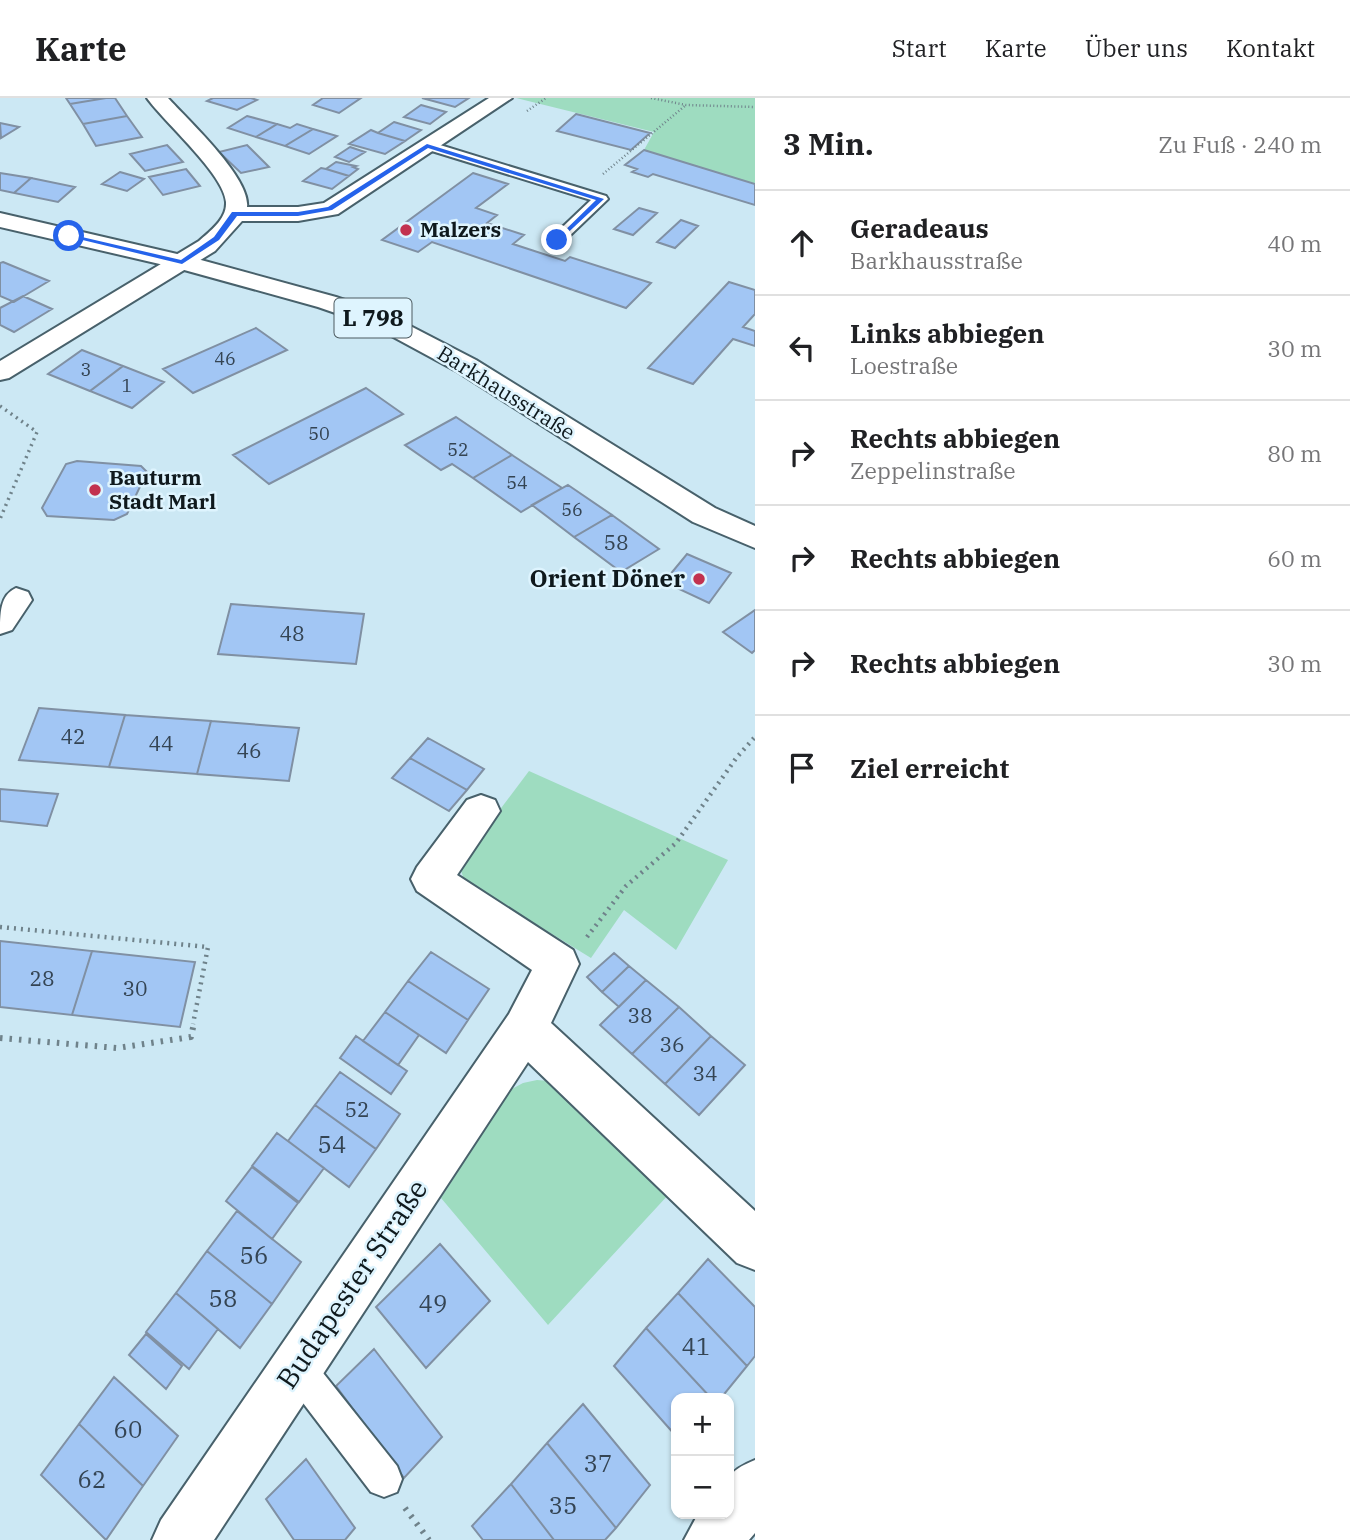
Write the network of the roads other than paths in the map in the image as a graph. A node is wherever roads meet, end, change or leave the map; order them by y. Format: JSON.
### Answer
{"nodes":[{"id":1,"x":157,"y":98,"type":"edge"},
{"id":2,"x":502,"y":98,"type":"edge"},
{"id":3,"x":427,"y":145,"type":"junction"},
{"id":4,"x":235,"y":214,"type":"junction"},
{"id":5,"x":0,"y":220,"type":"edge"},
{"id":6,"x":557,"y":240,"type":"dead end"},
{"id":7,"x":182,"y":262,"type":"junction"},
{"id":8,"x":4,"y":365,"type":"edge"},
{"id":9,"x":755,"y":538,"type":"edge"},
{"id":10,"x":481,"y":811,"type":"dead end"},
{"id":11,"x":525,"y":1029,"type":"junction"},
{"id":12,"x":755,"y":1245,"type":"edge"},
{"id":13,"x":296,"y":1366,"type":"junction"},
{"id":14,"x":384,"y":1479,"type":"dead end"},
{"id":15,"x":755,"y":1488,"type":"edge"},
{"id":16,"x":181,"y":1540,"type":"edge"},
{"id":17,"x":713,"y":1540,"type":"edge"}],
"edges":[{"from":1,"to":4,"type":"street"},
{"from":2,"to":3,"type":"street"},
{"from":3,"to":4,"type":"street"},
{"from":3,"to":6,"type":"lane"},
{"from":4,"to":7,"type":"street"},
{"from":5,"to":7,"type":"street","name":"Barkhausstraße","number":"L 798"},
{"from":7,"to":8,"type":"street"},
{"from":7,"to":9,"type":"street","name":"Barkhausstraße","number":"L 798"},
{"from":10,"to":11,"type":"street","name":"Budapester Straße"},
{"from":11,"to":12,"type":"street"},
{"from":11,"to":13,"type":"street","name":"Budapester Straße"},
{"from":13,"to":14,"type":"lane"},
{"from":13,"to":16,"type":"street","name":"Budapester Straße"},
{"from":15,"to":17,"type":"street"}]}
